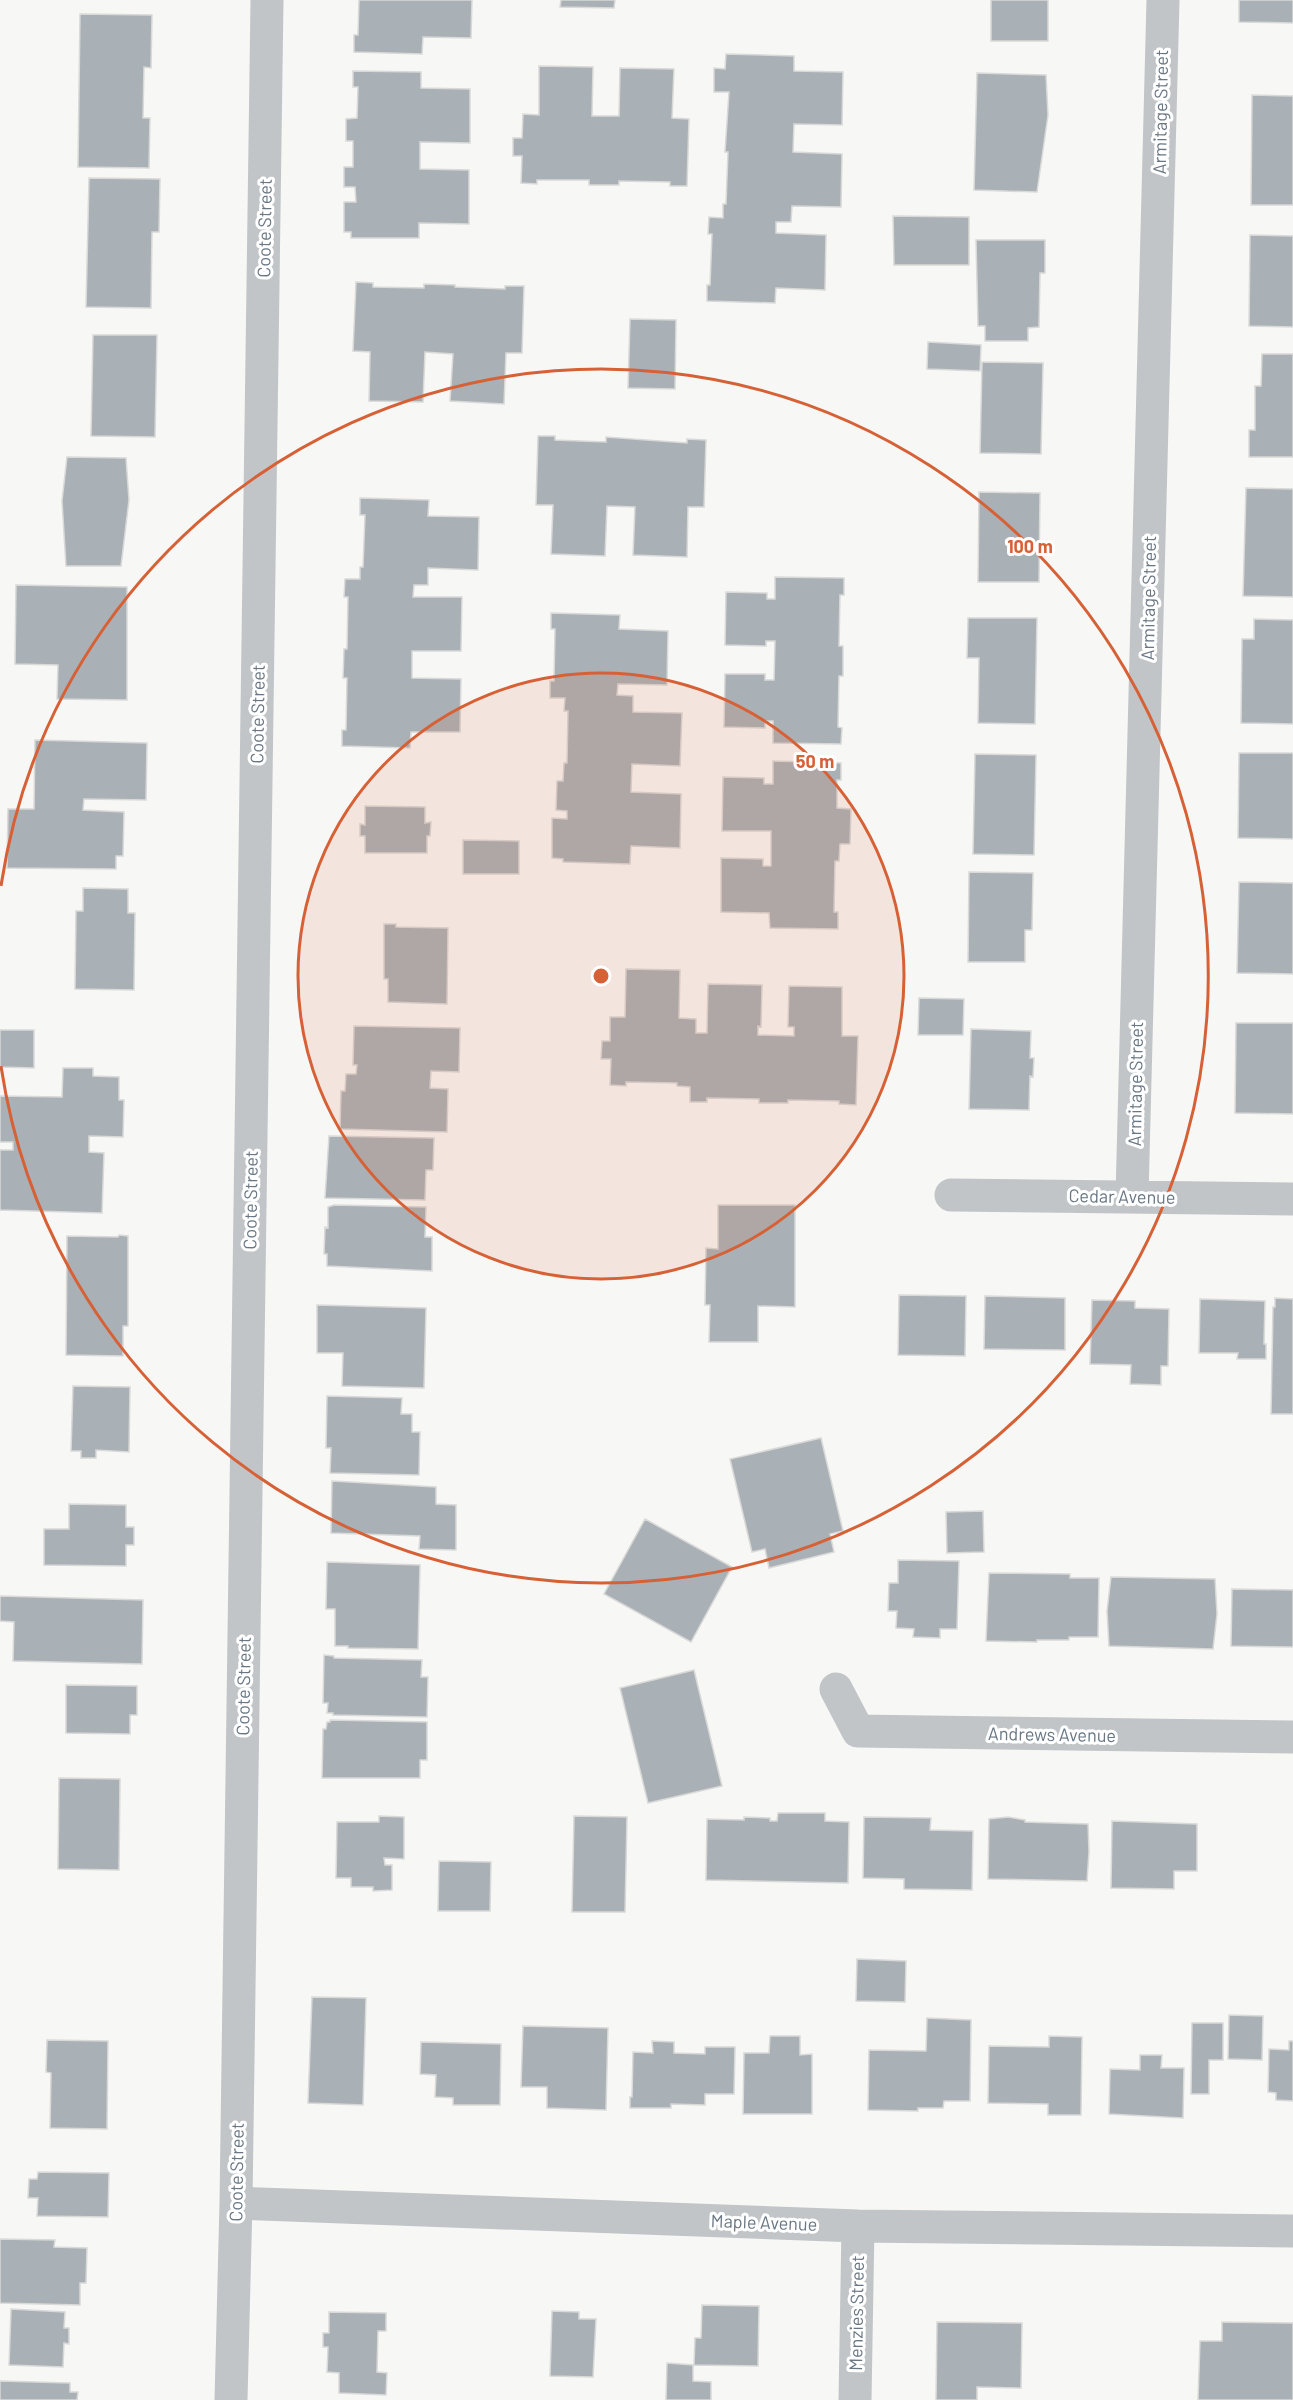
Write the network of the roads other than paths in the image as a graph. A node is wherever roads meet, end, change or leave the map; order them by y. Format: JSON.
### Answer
{"nodes":[{"id":1,"x":267,"y":0,"type":"edge"},
{"id":2,"x":1163,"y":0,"type":"edge"},
{"id":3,"x":951,"y":1195,"type":"dead end"},
{"id":4,"x":1132,"y":1196,"type":"junction"},
{"id":5,"x":1293,"y":1199,"type":"edge"},
{"id":6,"x":836,"y":1689,"type":"dead end"},
{"id":7,"x":1293,"y":1737,"type":"edge"},
{"id":8,"x":236,"y":2203,"type":"junction"},
{"id":9,"x":858,"y":2226,"type":"junction"},
{"id":10,"x":1293,"y":2230,"type":"edge"},
{"id":11,"x":231,"y":2400,"type":"edge"},
{"id":12,"x":855,"y":2400,"type":"edge"}],
"edges":[{"from":1,"to":8,"type":"street","name":"Coote Street"},
{"from":2,"to":4,"type":"street","name":"Armitage Street"},
{"from":3,"to":4,"type":"street","name":"Cedar Avenue"},
{"from":4,"to":5,"type":"street","name":"Cedar Avenue"},
{"from":6,"to":7,"type":"street","name":"Andrews Avenue"},
{"from":8,"to":9,"type":"street","name":"Maple Avenue"},
{"from":8,"to":11,"type":"street","name":"Coote Street"},
{"from":9,"to":10,"type":"street","name":"Maple Avenue"},
{"from":9,"to":12,"type":"street","name":"Menzies Street"}]}
